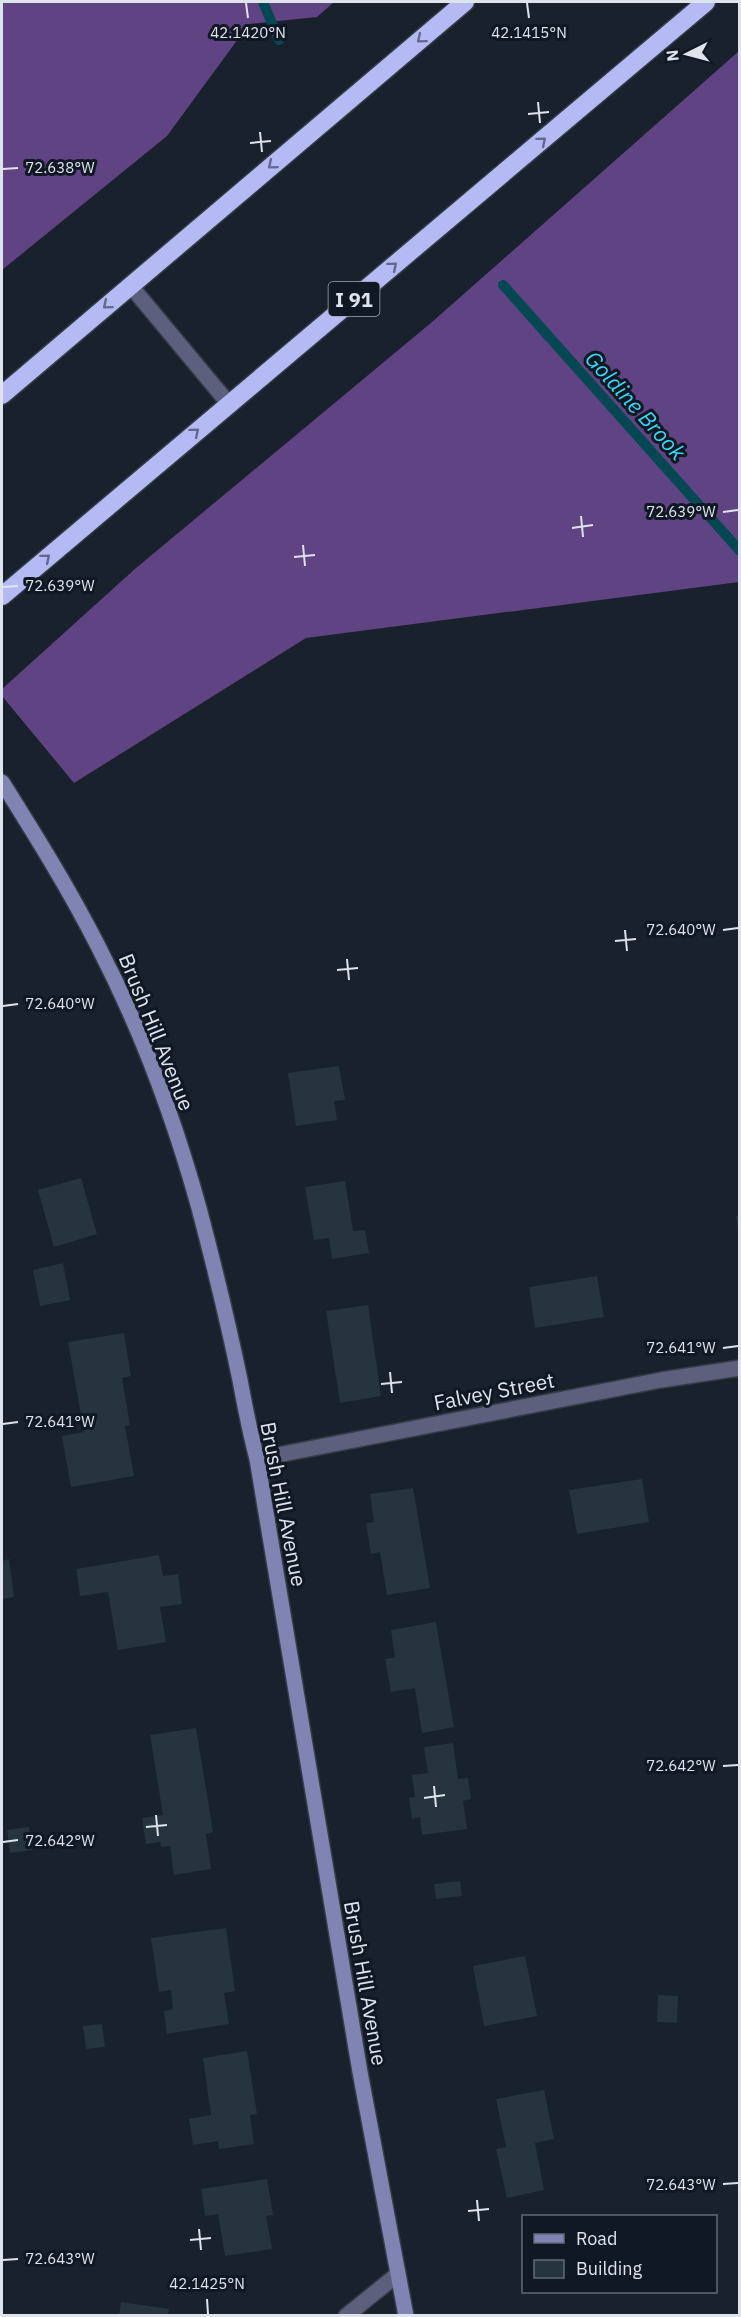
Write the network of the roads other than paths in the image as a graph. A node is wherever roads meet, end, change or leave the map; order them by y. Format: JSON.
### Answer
{"nodes":[{"id":1,"x":465,"y":2,"type":"edge"},
{"id":2,"x":706,"y":2,"type":"edge"},
{"id":3,"x":130,"y":285,"type":"junction"},
{"id":4,"x":2,"y":394,"type":"edge"},
{"id":5,"x":229,"y":404,"type":"junction"},
{"id":6,"x":2,"y":596,"type":"edge"},
{"id":7,"x":2,"y":782,"type":"edge"},
{"id":8,"x":740,"y":1368,"type":"edge"},
{"id":9,"x":257,"y":1459,"type":"junction"},
{"id":10,"x":398,"y":2274,"type":"junction"},
{"id":11,"x":346,"y":2316,"type":"edge"},
{"id":12,"x":406,"y":2316,"type":"edge"}],
"edges":[{"from":1,"to":3,"type":"highway","one_way":true},
{"from":5,"to":2,"type":"highway","number":"I 91","one_way":true},
{"from":3,"to":4,"type":"highway","one_way":true},
{"from":3,"to":5,"type":"street"},
{"from":6,"to":5,"type":"highway","number":"I 91","one_way":true},
{"from":7,"to":9,"type":"street","name":"Brush Hill Avenue"},
{"from":8,"to":9,"type":"street","name":"Falvey Street"},
{"from":9,"to":10,"type":"street","name":"Brush Hill Avenue"},
{"from":10,"to":11,"type":"street"},
{"from":10,"to":12,"type":"street","name":"Brush Hill Avenue"}]}
